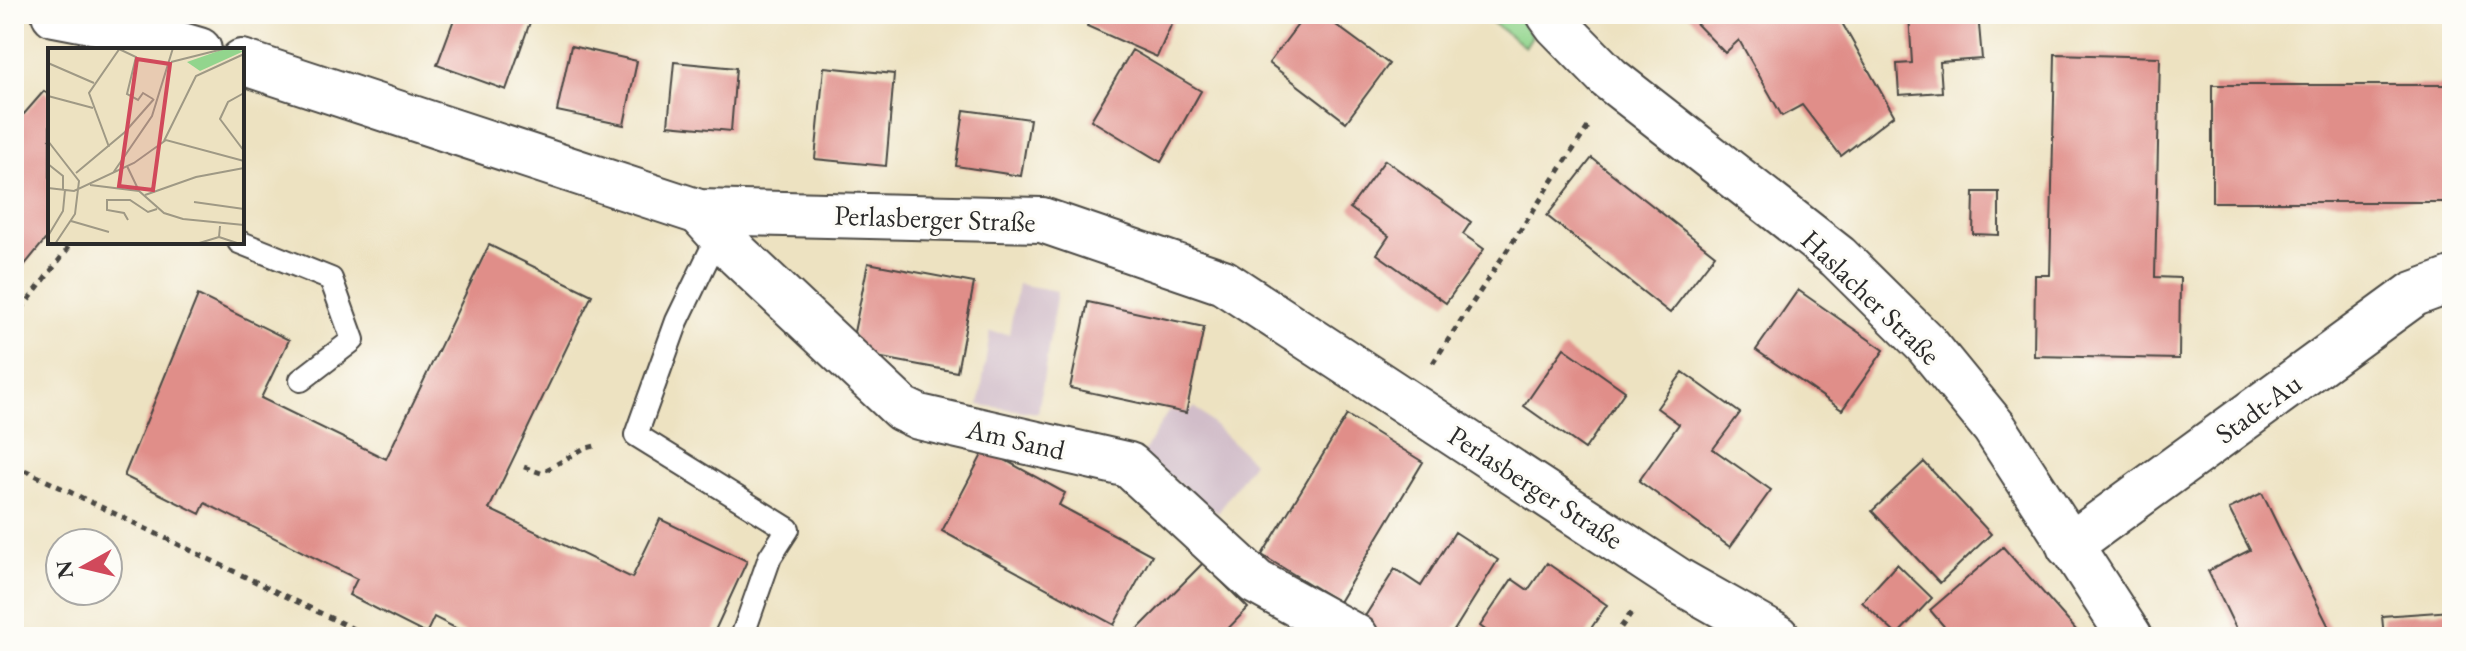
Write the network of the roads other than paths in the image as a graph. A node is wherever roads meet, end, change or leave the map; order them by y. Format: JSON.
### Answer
{"nodes":[{"id":1,"x":54,"y":14,"type":"edge"},
{"id":2,"x":1549,"y":14,"type":"edge"},
{"id":3,"x":192,"y":48,"type":"edge"},
{"id":4,"x":244,"y":65,"type":"edge"},
{"id":5,"x":709,"y":223,"type":"junction"},
{"id":6,"x":244,"y":244,"type":"edge"},
{"id":7,"x":2452,"y":280,"type":"edge"},
{"id":8,"x":301,"y":380,"type":"dead end"},
{"id":9,"x":2069,"y":546,"type":"junction"},
{"id":10,"x":742,"y":637,"type":"edge"},
{"id":11,"x":1356,"y":637,"type":"edge"},
{"id":12,"x":1778,"y":637,"type":"edge"},
{"id":13,"x":2130,"y":637,"type":"edge"}],
"edges":[{"from":1,"to":3,"type":"street"},
{"from":2,"to":9,"type":"street","name":"Haslacher Straße"},
{"from":4,"to":5,"type":"street","name":"Perlasberger Straße"},
{"from":5,"to":10,"type":"lane"},
{"from":5,"to":11,"type":"street","name":"Am Sand"},
{"from":5,"to":12,"type":"street","name":"Perlasberger Straße"},
{"from":6,"to":8,"type":"lane"},
{"from":7,"to":9,"type":"street","name":"Stadt-Au"},
{"from":9,"to":13,"type":"street","name":"Haslacher Straße"}]}
